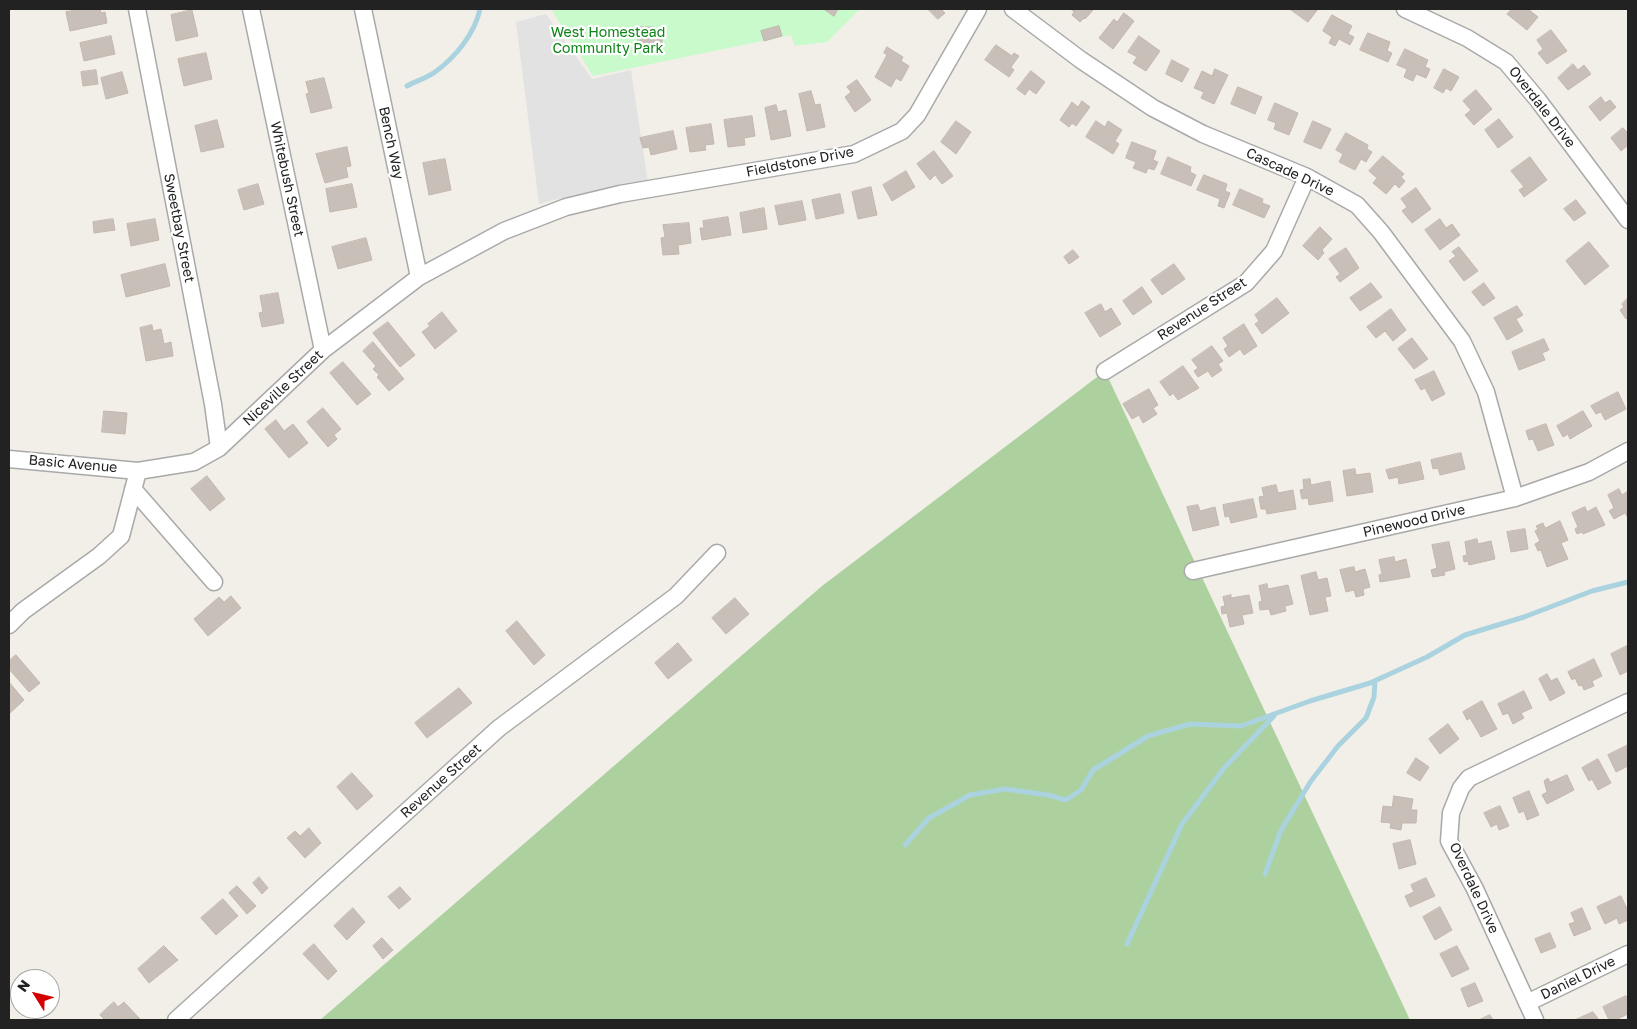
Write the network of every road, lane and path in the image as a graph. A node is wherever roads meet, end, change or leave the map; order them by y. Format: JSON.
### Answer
{"nodes":[{"id":1,"x":137,"y":9,"type":"edge"},
{"id":2,"x":251,"y":9,"type":"edge"},
{"id":3,"x":363,"y":9,"type":"edge"},
{"id":4,"x":978,"y":9,"type":"edge"},
{"id":5,"x":1013,"y":9,"type":"edge"},
{"id":6,"x":1406,"y":9,"type":"edge"},
{"id":7,"x":1307,"y":177,"type":"junction"},
{"id":8,"x":611,"y":197,"type":"joint"},
{"id":9,"x":1628,"y":220,"type":"edge"},
{"id":10,"x":419,"y":277,"type":"junction"},
{"id":11,"x":323,"y":350,"type":"junction"},
{"id":12,"x":1105,"y":371,"type":"dead end"},
{"id":13,"x":219,"y":448,"type":"junction"},
{"id":14,"x":1628,"y":451,"type":"edge"},
{"id":15,"x":9,"y":458,"type":"edge"},
{"id":16,"x":138,"y":471,"type":"junction"},
{"id":17,"x":133,"y":489,"type":"junction"},
{"id":18,"x":1515,"y":498,"type":"junction"},
{"id":19,"x":716,"y":553,"type":"dead end"},
{"id":20,"x":1194,"y":571,"type":"dead end"},
{"id":21,"x":214,"y":582,"type":"dead end"},
{"id":22,"x":9,"y":625,"type":"edge"},
{"id":23,"x":1628,"y":702,"type":"edge"},
{"id":24,"x":1628,"y":954,"type":"edge"},
{"id":25,"x":1527,"y":1003,"type":"junction"},
{"id":26,"x":176,"y":1020,"type":"edge"},
{"id":27,"x":1535,"y":1020,"type":"edge"}],
"edges":[{"from":1,"to":13,"type":"street","name":"Sweetbay Street"},
{"from":2,"to":11,"type":"street","name":"Whitebush Street"},
{"from":3,"to":10,"type":"street","name":"Bench Way"},
{"from":4,"to":8,"type":"street","name":"Fieldstone Drive"},
{"from":5,"to":7,"type":"street","name":"Cascade Drive"},
{"from":6,"to":9,"type":"street","name":"Overdale Drive"},
{"from":7,"to":12,"type":"street","name":"Revenue Street"},
{"from":7,"to":18,"type":"street","name":"Cascade Drive"},
{"from":8,"to":10,"type":"street","name":"Niceville Street"},
{"from":10,"to":11,"type":"street","name":"Niceville Street"},
{"from":11,"to":13,"type":"street","name":"Niceville Street"},
{"from":13,"to":16,"type":"street","name":"Niceville Street"},
{"from":14,"to":18,"type":"street","name":"Pinewood Drive"},
{"from":15,"to":16,"type":"street","name":"Basic Avenue"},
{"from":16,"to":17,"type":"street"},
{"from":17,"to":21,"type":"street"},
{"from":17,"to":22,"type":"street"},
{"from":18,"to":20,"type":"street","name":"Pinewood Drive"},
{"from":19,"to":26,"type":"street","name":"Revenue Street"},
{"from":23,"to":25,"type":"street","name":"Overdale Drive"},
{"from":24,"to":25,"type":"street","name":"Daniel Drive"},
{"from":25,"to":27,"type":"street","name":"Overdale Drive"}]}
